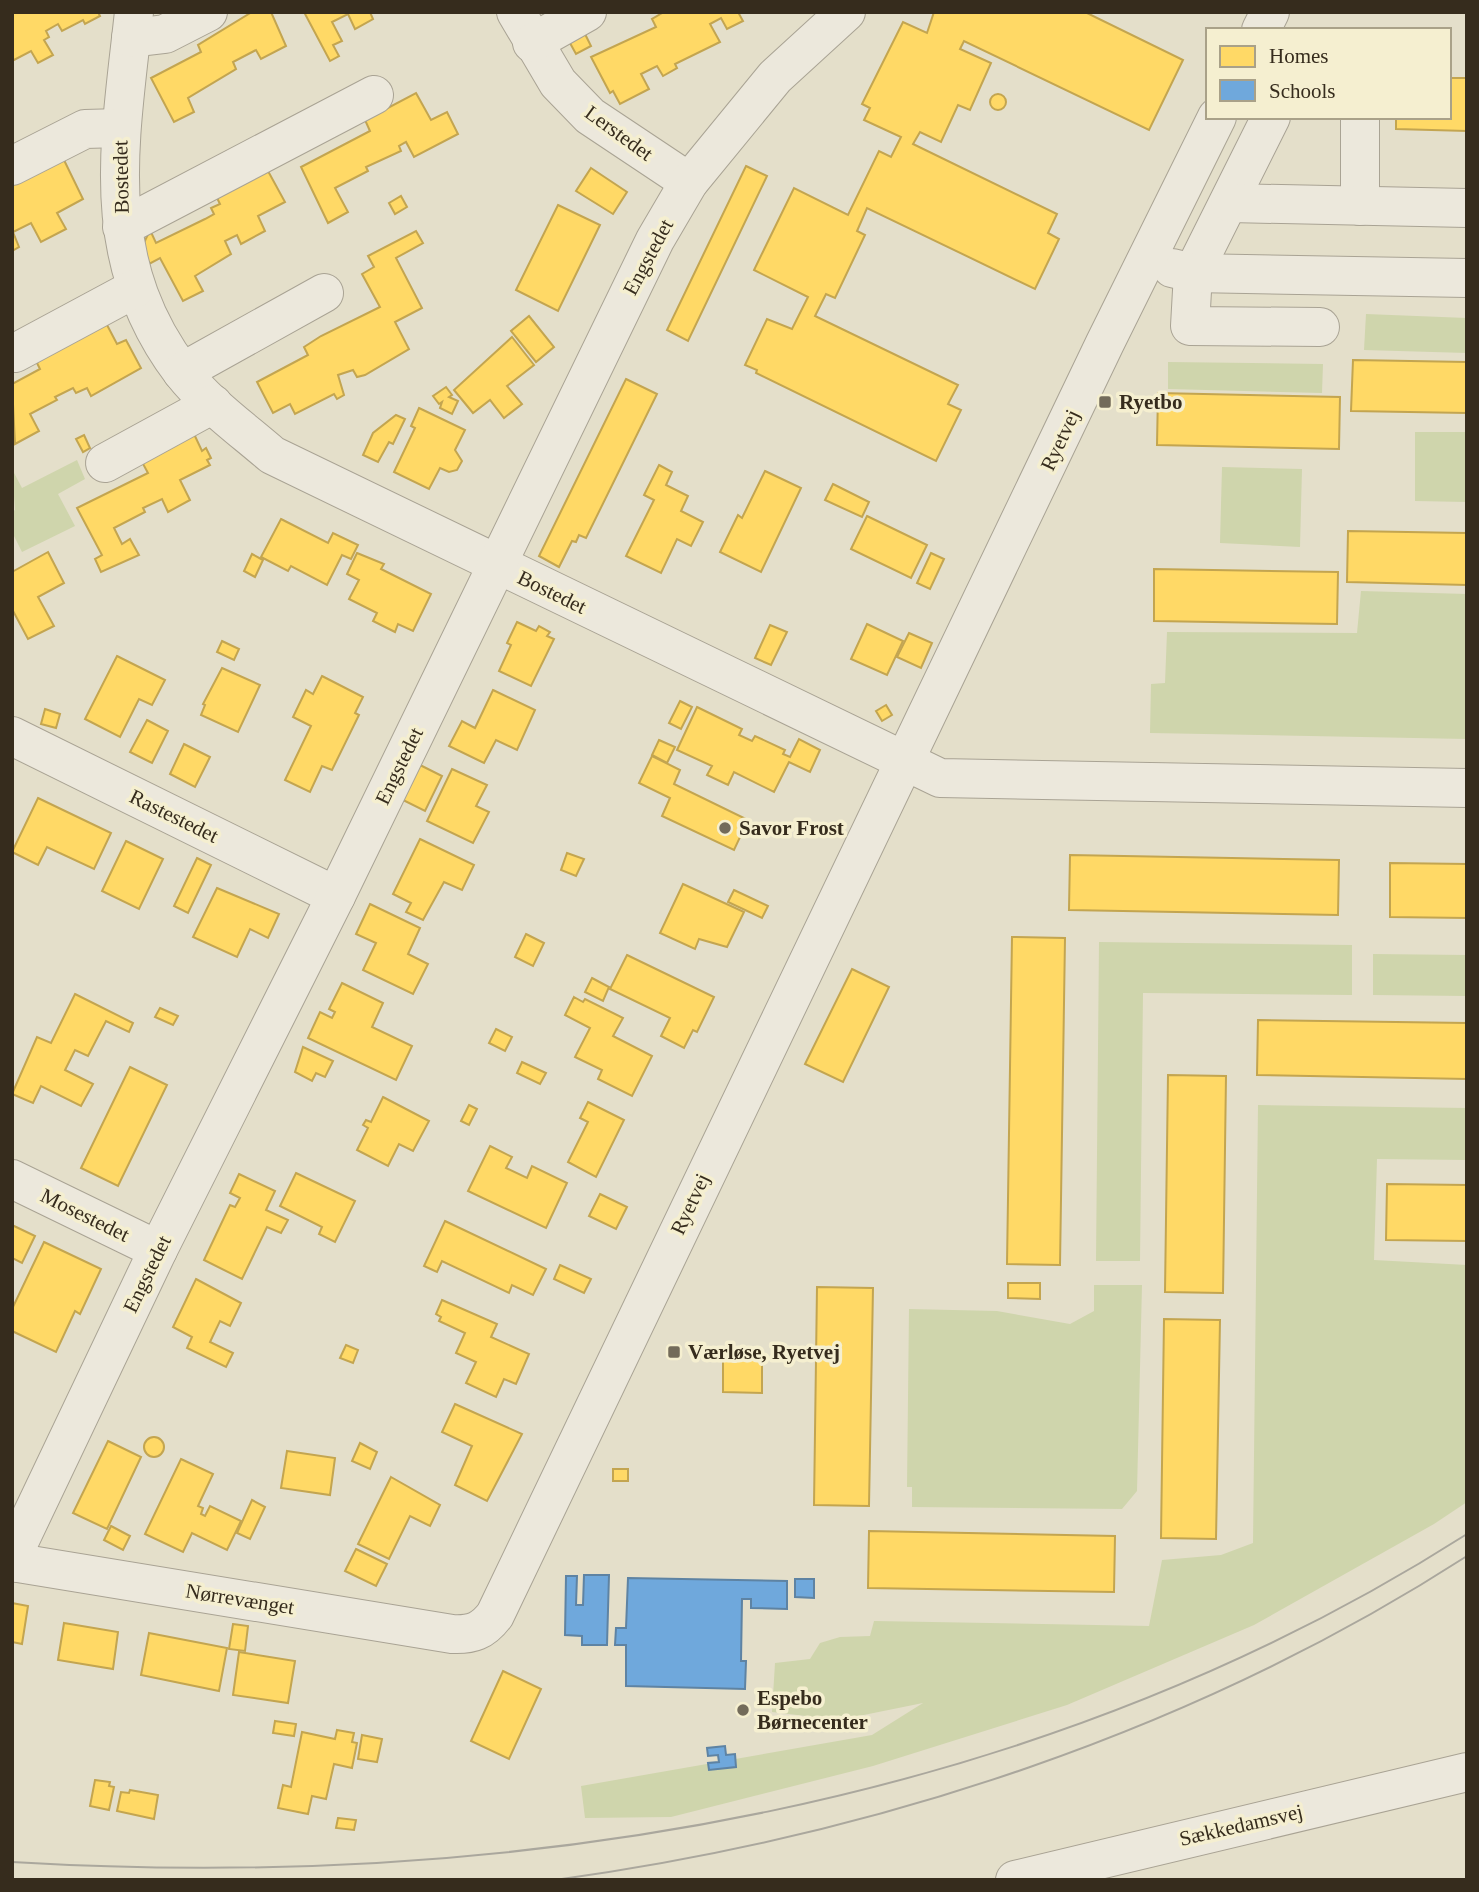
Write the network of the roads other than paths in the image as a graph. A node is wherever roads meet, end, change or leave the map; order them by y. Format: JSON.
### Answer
{"nodes":[{"id":1,"x":208,"y":12,"type":"edge"},
{"id":2,"x":587,"y":12,"type":"edge"},
{"id":3,"x":846,"y":12,"type":"edge"},
{"id":4,"x":1270,"y":12,"type":"edge"},
{"id":5,"x":133,"y":25,"type":"edge"},
{"id":6,"x":524,"y":27,"type":"edge"},
{"id":7,"x":1262,"y":28,"type":"edge"},
{"id":8,"x":374,"y":95,"type":"dead end"},
{"id":9,"x":1216,"y":119,"type":"edge"},
{"id":10,"x":1270,"y":119,"type":"edge"},
{"id":11,"x":1360,"y":119,"type":"edge"},
{"id":12,"x":120,"y":128,"type":"junction"},
{"id":13,"x":12,"y":166,"type":"edge"},
{"id":14,"x":689,"y":182,"type":"junction"},
{"id":15,"x":1230,"y":204,"type":"junction"},
{"id":16,"x":1360,"y":206,"type":"junction"},
{"id":17,"x":1467,"y":208,"type":"edge"},
{"id":18,"x":122,"y":227,"type":"junction"},
{"id":19,"x":1146,"y":263,"type":"junction"},
{"id":20,"x":1193,"y":273,"type":"junction"},
{"id":21,"x":1467,"y":278,"type":"edge"},
{"id":22,"x":136,"y":288,"type":"junction"},
{"id":23,"x":324,"y":293,"type":"dead end"},
{"id":24,"x":1320,"y":327,"type":"dead end"},
{"id":25,"x":15,"y":353,"type":"dead end"},
{"id":26,"x":182,"y":372,"type":"junction"},
{"id":27,"x":213,"y":404,"type":"junction"},
{"id":28,"x":105,"y":463,"type":"dead end"},
{"id":29,"x":497,"y":565,"type":"junction"},
{"id":30,"x":12,"y":736,"type":"edge"},
{"id":31,"x":903,"y":762,"type":"junction"},
{"id":32,"x":1467,"y":788,"type":"edge"},
{"id":33,"x":336,"y":896,"type":"junction"},
{"id":34,"x":12,"y":1179,"type":"edge"},
{"id":35,"x":158,"y":1250,"type":"junction"},
{"id":36,"x":15,"y":1562,"type":"edge"},
{"id":37,"x":467,"y":1635,"type":"joint"},
{"id":38,"x":1467,"y":1772,"type":"edge"},
{"id":39,"x":1016,"y":1880,"type":"edge"}],
"edges":[{"from":1,"to":5,"type":"street","name":"Bostedet"},
{"from":2,"to":6,"type":"street","name":"Lerstedet"},
{"from":3,"to":14,"type":"street","name":"Engstedet"},
{"from":4,"to":7,"type":"street"},
{"from":5,"to":12,"type":"street","name":"Bostedet"},
{"from":6,"to":14,"type":"street","name":"Lerstedet"},
{"from":8,"to":18,"type":"street","name":"Bostedet"},
{"from":9,"to":19,"type":"street","name":"Ryetvej"},
{"from":10,"to":15,"type":"street"},
{"from":11,"to":16,"type":"street"},
{"from":12,"to":13,"type":"street","name":"Bostedet"},
{"from":12,"to":18,"type":"street","name":"Bostedet"},
{"from":14,"to":29,"type":"street","name":"Engstedet"},
{"from":15,"to":16,"type":"street"},
{"from":15,"to":20,"type":"street"},
{"from":16,"to":17,"type":"street"},
{"from":18,"to":22,"type":"street","name":"Bostedet"},
{"from":19,"to":20,"type":"street"},
{"from":19,"to":31,"type":"street","name":"Ryetvej"},
{"from":20,"to":21,"type":"street"},
{"from":20,"to":24,"type":"street"},
{"from":22,"to":25,"type":"street"},
{"from":22,"to":26,"type":"street","name":"Bostedet"},
{"from":23,"to":26,"type":"street"},
{"from":26,"to":27,"type":"street","name":"Bostedet"},
{"from":27,"to":28,"type":"street"},
{"from":27,"to":29,"type":"street","name":"Bostedet"},
{"from":29,"to":31,"type":"street","name":"Bostedet"},
{"from":29,"to":33,"type":"street","name":"Engstedet"},
{"from":30,"to":33,"type":"street","name":"Rastestedet"},
{"from":31,"to":32,"type":"street"},
{"from":31,"to":37,"type":"street","name":"Ryetvej"},
{"from":33,"to":35,"type":"street","name":"Engstedet"},
{"from":34,"to":35,"type":"street","name":"Mosestedet"},
{"from":35,"to":36,"type":"street","name":"Engstedet"},
{"from":36,"to":37,"type":"street","name":"Nørrevænget"},
{"from":38,"to":39,"type":"street","name":"Sækkedamsvej"}]}
